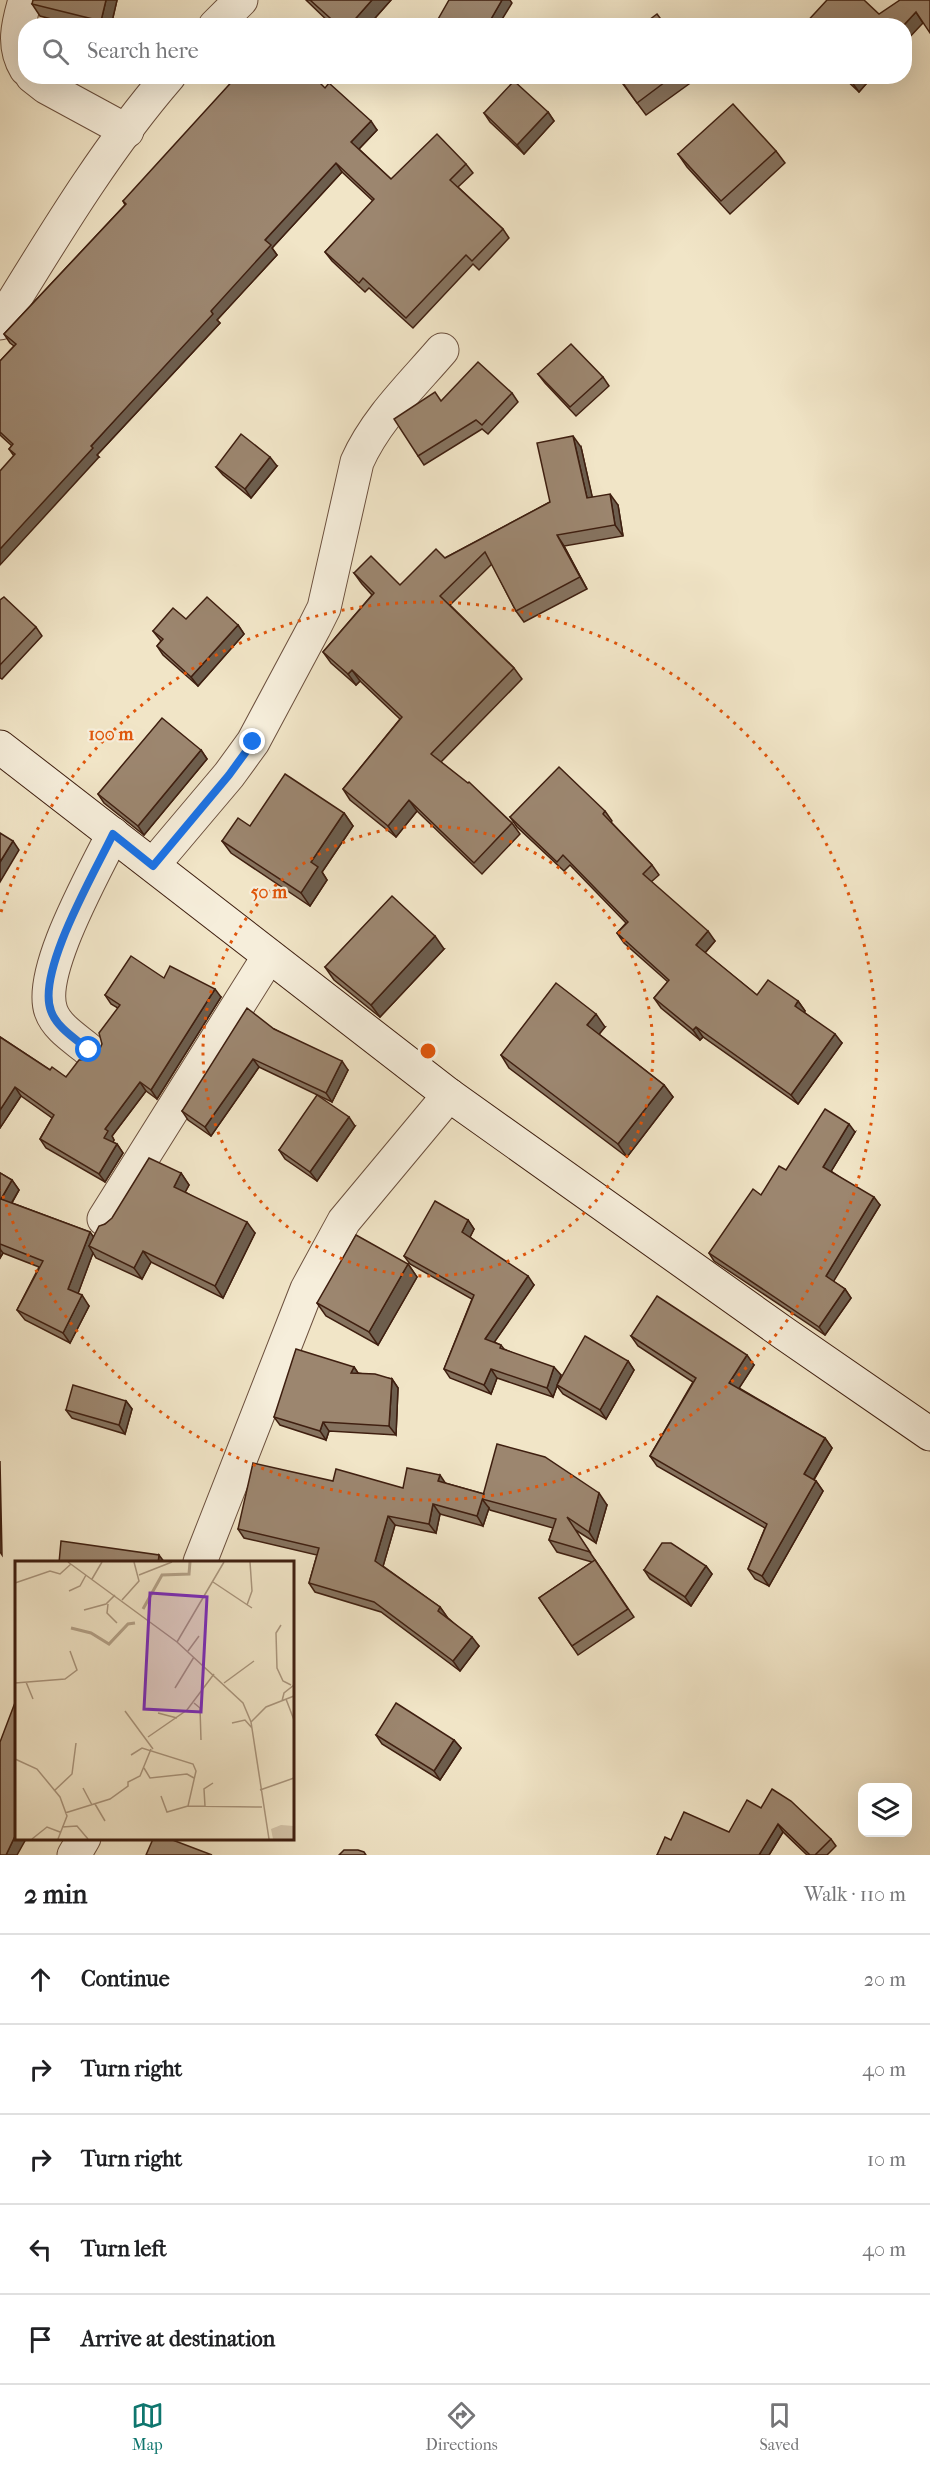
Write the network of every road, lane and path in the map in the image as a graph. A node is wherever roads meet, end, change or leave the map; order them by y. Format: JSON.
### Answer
{"nodes":[{"id":1,"x":25,"y":0,"type":"edge"},
{"id":2,"x":241,"y":0,"type":"edge"},
{"id":3,"x":21,"y":18,"type":"edge"},
{"id":4,"x":223,"y":18,"type":"edge"},
{"id":5,"x":42,"y":84,"type":"edge"},
{"id":6,"x":164,"y":84,"type":"edge"},
{"id":7,"x":127,"y":131,"type":"junction"},
{"id":8,"x":0,"y":323,"type":"edge"},
{"id":9,"x":442,"y":350,"type":"dead end"},
{"id":10,"x":0,"y":747,"type":"edge"},
{"id":11,"x":113,"y":834,"type":"junction"},
{"id":12,"x":153,"y":866,"type":"junction"},
{"id":13,"x":269,"y":956,"type":"junction"},
{"id":14,"x":89,"y":1050,"type":"dead end"},
{"id":15,"x":449,"y":1095,"type":"junction"},
{"id":16,"x":104,"y":1219,"type":"dead end"},
{"id":17,"x":930,"y":1434,"type":"edge"},
{"id":18,"x":201,"y":1561,"type":"edge"},
{"id":19,"x":83,"y":1840,"type":"edge"},
{"id":20,"x":74,"y":1855,"type":"edge"}],
"edges":[{"from":1,"to":3,"type":"street"},
{"from":2,"to":4,"type":"street"},
{"from":5,"to":7,"type":"street"},
{"from":6,"to":7,"type":"street"},
{"from":7,"to":8,"type":"street"},
{"from":9,"to":12,"type":"street"},
{"from":10,"to":11,"type":"street"},
{"from":11,"to":12,"type":"street"},
{"from":11,"to":14,"type":"street"},
{"from":12,"to":13,"type":"street"},
{"from":13,"to":15,"type":"street"},
{"from":13,"to":16,"type":"street"},
{"from":15,"to":17,"type":"street"},
{"from":15,"to":18,"type":"street"},
{"from":19,"to":20,"type":"street"}]}
